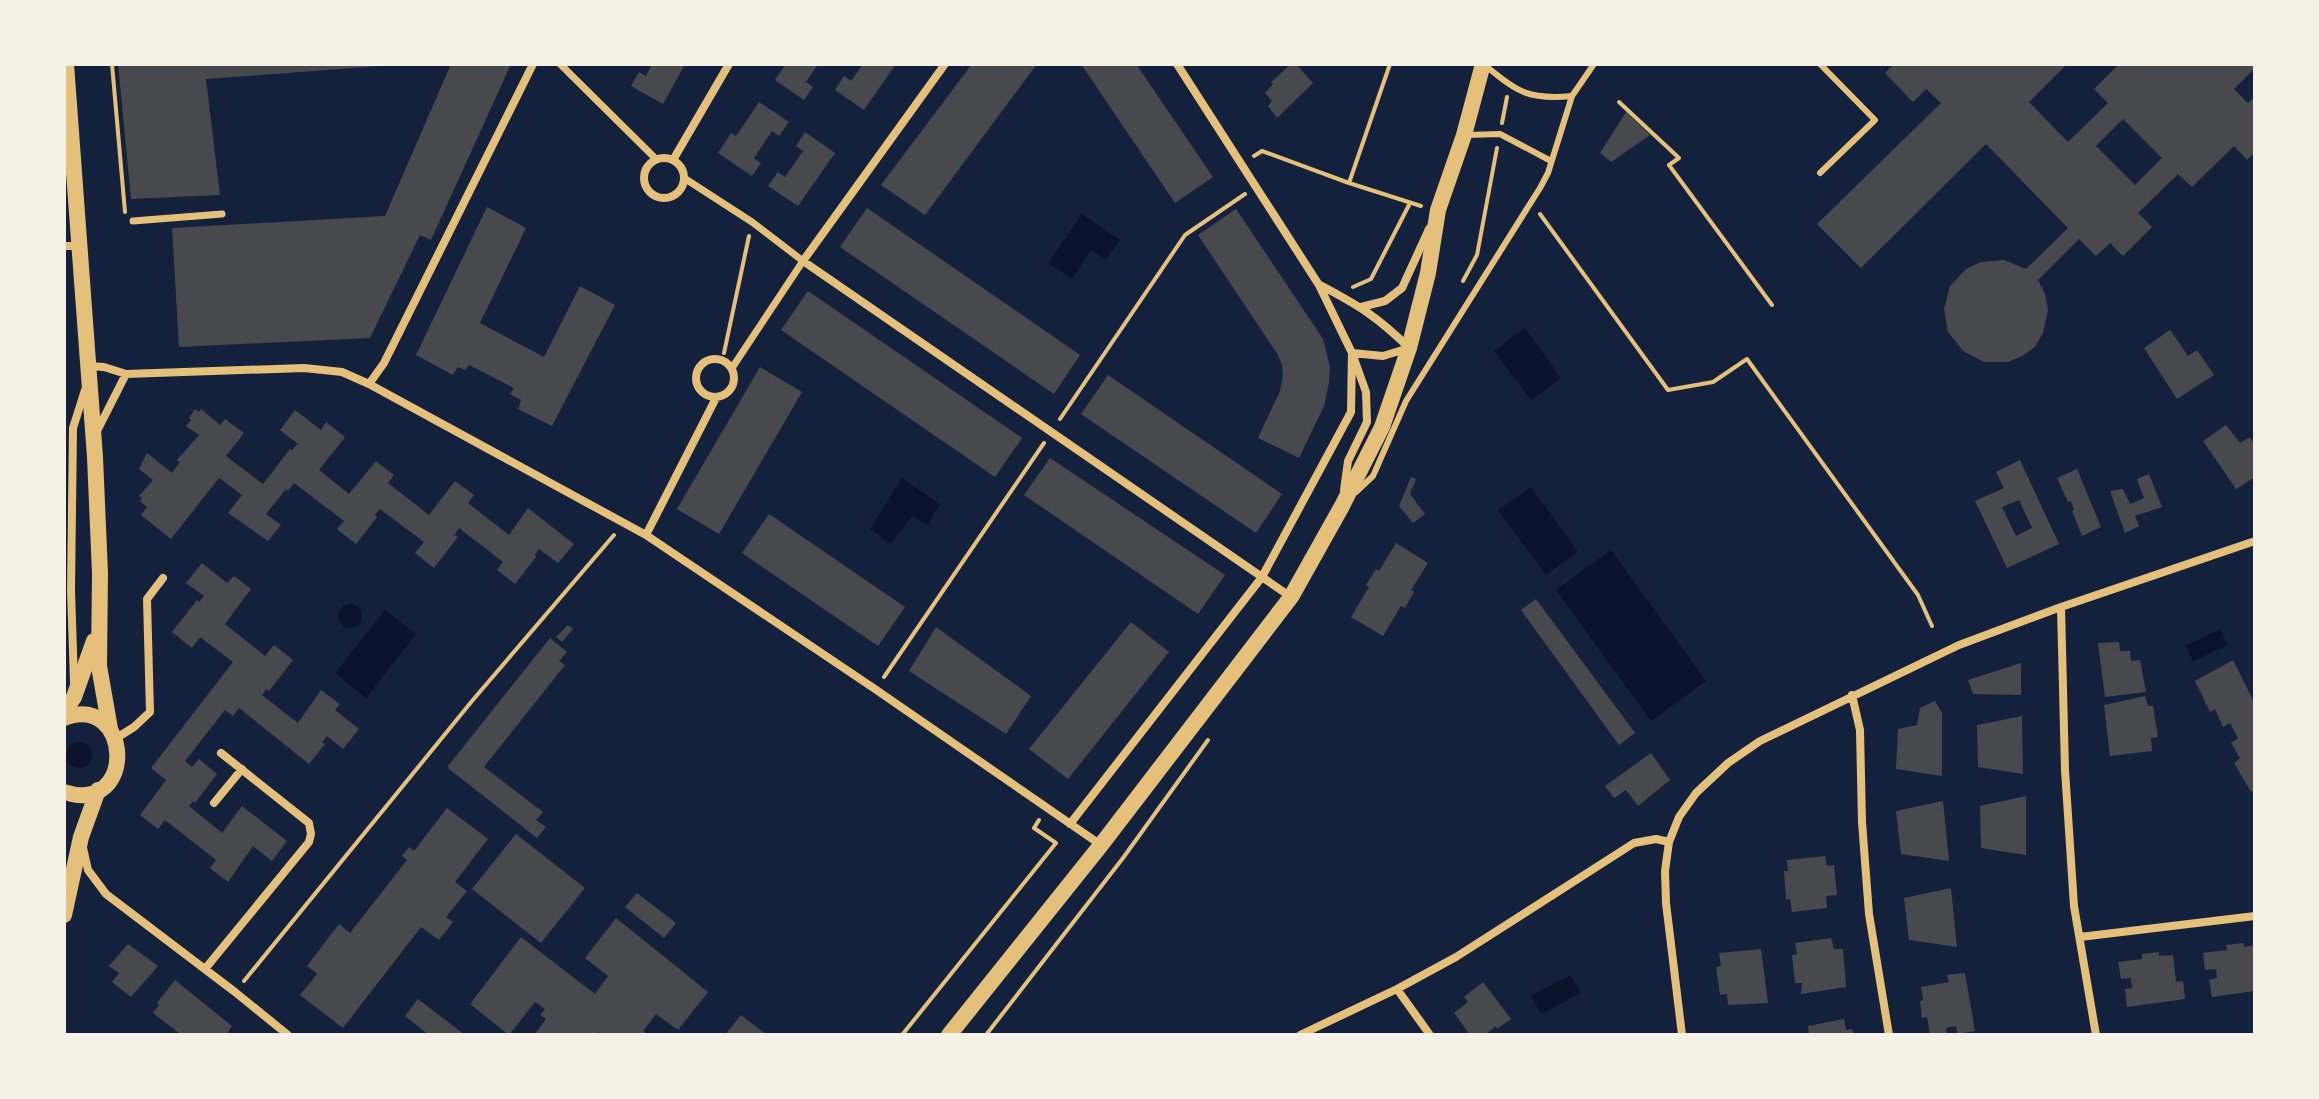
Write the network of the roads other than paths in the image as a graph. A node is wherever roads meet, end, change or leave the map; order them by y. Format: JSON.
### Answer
{"nodes":[{"id":1,"x":66,"y":64,"type":"edge"},
{"id":2,"x":533,"y":64,"type":"edge"},
{"id":3,"x":560,"y":64,"type":"edge"},
{"id":4,"x":729,"y":64,"type":"edge"},
{"id":5,"x":945,"y":64,"type":"edge"},
{"id":6,"x":1177,"y":64,"type":"edge"},
{"id":7,"x":1484,"y":64,"type":"edge"},
{"id":8,"x":1594,"y":64,"type":"edge"},
{"id":9,"x":1820,"y":64,"type":"edge"},
{"id":10,"x":1572,"y":96,"type":"junction"},
{"id":11,"x":1464,"y":135,"type":"junction"},
{"id":12,"x":656,"y":159,"type":"junction"},
{"id":13,"x":673,"y":160,"type":"junction"},
{"id":14,"x":1551,"y":161,"type":"junction"},
{"id":15,"x":1820,"y":173,"type":"dead end"},
{"id":16,"x":684,"y":178,"type":"junction"},
{"id":17,"x":1438,"y":210,"type":"junction"},
{"id":18,"x":222,"y":214,"type":"dead end"},
{"id":19,"x":129,"y":220,"type":"road end"},
{"id":20,"x":72,"y":246,"type":"edge"},
{"id":21,"x":803,"y":261,"type":"junction"},
{"id":22,"x":1319,"y":285,"type":"junction"},
{"id":23,"x":1361,"y":307,"type":"junction"},
{"id":24,"x":1409,"y":348,"type":"junction"},
{"id":25,"x":1352,"y":353,"type":"junction"},
{"id":26,"x":732,"y":368,"type":"junction"},
{"id":27,"x":89,"y":372,"type":"junction"},
{"id":28,"x":126,"y":374,"type":"junction"},
{"id":29,"x":369,"y":384,"type":"junction"},
{"id":30,"x":716,"y":398,"type":"junction"},
{"id":31,"x":93,"y":439,"type":"junction"},
{"id":32,"x":1342,"y":506,"type":"junction"},
{"id":33,"x":646,"y":535,"type":"junction"},
{"id":34,"x":2255,"y":541,"type":"edge"},
{"id":35,"x":1262,"y":577,"type":"junction"},
{"id":36,"x":163,"y":578,"type":"dead end"},
{"id":37,"x":1291,"y":597,"type":"junction"},
{"id":38,"x":2061,"y":607,"type":"junction"},
{"id":39,"x":98,"y":632,"type":"junction"},
{"id":40,"x":1852,"y":695,"type":"junction"},
{"id":41,"x":74,"y":697,"type":"junction"},
{"id":42,"x":64,"y":715,"type":"edge"},
{"id":43,"x":112,"y":734,"type":"junction"},
{"id":44,"x":221,"y":753,"type":"dead end"},
{"id":45,"x":242,"y":769,"type":"junction"},
{"id":46,"x":98,"y":790,"type":"junction"},
{"id":47,"x":64,"y":792,"type":"edge"},
{"id":48,"x":214,"y":803,"type":"dead end"},
{"id":49,"x":1070,"y":824,"type":"junction"},
{"id":50,"x":81,"y":837,"type":"junction"},
{"id":51,"x":1669,"y":842,"type":"junction"},
{"id":52,"x":1101,"y":845,"type":"junction"},
{"id":53,"x":64,"y":915,"type":"edge"},
{"id":54,"x":2255,"y":916,"type":"edge"},
{"id":55,"x":2080,"y":937,"type":"junction"},
{"id":56,"x":205,"y":969,"type":"junction"},
{"id":57,"x":1397,"y":989,"type":"junction"},
{"id":58,"x":288,"y":1035,"type":"edge"},
{"id":59,"x":949,"y":1035,"type":"edge"},
{"id":60,"x":1300,"y":1035,"type":"edge"},
{"id":61,"x":1430,"y":1035,"type":"edge"},
{"id":62,"x":1682,"y":1035,"type":"edge"},
{"id":63,"x":1889,"y":1035,"type":"edge"},
{"id":64,"x":2096,"y":1035,"type":"edge"}],
"edges":[{"from":1,"to":20,"type":"main road"},
{"from":2,"to":29,"type":"street"},
{"from":3,"to":12,"type":"street"},
{"from":4,"to":13,"type":"street"},
{"from":5,"to":21,"type":"street"},
{"from":6,"to":22,"type":"street"},
{"from":7,"to":10,"type":"lane"},
{"from":7,"to":11,"type":"main road"},
{"from":8,"to":10,"type":"lane"},
{"from":9,"to":15,"type":"lane"},
{"from":10,"to":14,"type":"lane"},
{"from":11,"to":14,"type":"lane"},
{"from":11,"to":17,"type":"main road"},
{"from":12,"to":13,"type":"street"},
{"from":12,"to":16,"type":"street"},
{"from":13,"to":16,"type":"street"},
{"from":14,"to":32,"type":"lane"},
{"from":16,"to":21,"type":"street"},
{"from":17,"to":23,"type":"street"},
{"from":17,"to":24,"type":"main road"},
{"from":18,"to":19,"type":"street"},
{"from":20,"to":27,"type":"main road"},
{"from":21,"to":26,"type":"street"},
{"from":21,"to":35,"type":"street"},
{"from":22,"to":23,"type":"street"},
{"from":22,"to":25,"type":"street"},
{"from":23,"to":24,"type":"street"},
{"from":24,"to":25,"type":"street"},
{"from":24,"to":32,"type":"main road"},
{"from":25,"to":32,"type":"street"},
{"from":25,"to":35,"type":"street"},
{"from":26,"to":30,"type":"street"},
{"from":26,"to":30,"type":"street"},
{"from":27,"to":28,"type":"street"},
{"from":27,"to":31,"type":"main road"},
{"from":27,"to":41,"type":"street"},
{"from":28,"to":29,"type":"street"},
{"from":28,"to":31,"type":"street"},
{"from":29,"to":33,"type":"street"},
{"from":30,"to":33,"type":"street"},
{"from":31,"to":39,"type":"main road"},
{"from":32,"to":37,"type":"main road"},
{"from":33,"to":49,"type":"street"},
{"from":34,"to":38,"type":"street"},
{"from":35,"to":37,"type":"street"},
{"from":35,"to":49,"type":"street"},
{"from":36,"to":43,"type":"street"},
{"from":37,"to":52,"type":"main road"},
{"from":38,"to":40,"type":"street"},
{"from":38,"to":55,"type":"street"},
{"from":39,"to":41,"type":"main road"},
{"from":39,"to":43,"type":"main road"},
{"from":40,"to":51,"type":"street"},
{"from":40,"to":63,"type":"street"},
{"from":41,"to":42,"type":"main road"},
{"from":42,"to":43,"type":"main road"},
{"from":43,"to":46,"type":"main road"},
{"from":44,"to":45,"type":"street"},
{"from":45,"to":48,"type":"street"},
{"from":45,"to":56,"type":"street"},
{"from":46,"to":47,"type":"main road"},
{"from":46,"to":50,"type":"main road"},
{"from":49,"to":52,"type":"street"},
{"from":50,"to":53,"type":"main road"},
{"from":50,"to":56,"type":"street"},
{"from":51,"to":57,"type":"street"},
{"from":51,"to":62,"type":"street"},
{"from":52,"to":59,"type":"main road"},
{"from":54,"to":55,"type":"street"},
{"from":55,"to":64,"type":"street"},
{"from":56,"to":58,"type":"street"},
{"from":57,"to":60,"type":"street"},
{"from":57,"to":61,"type":"street"}]}
